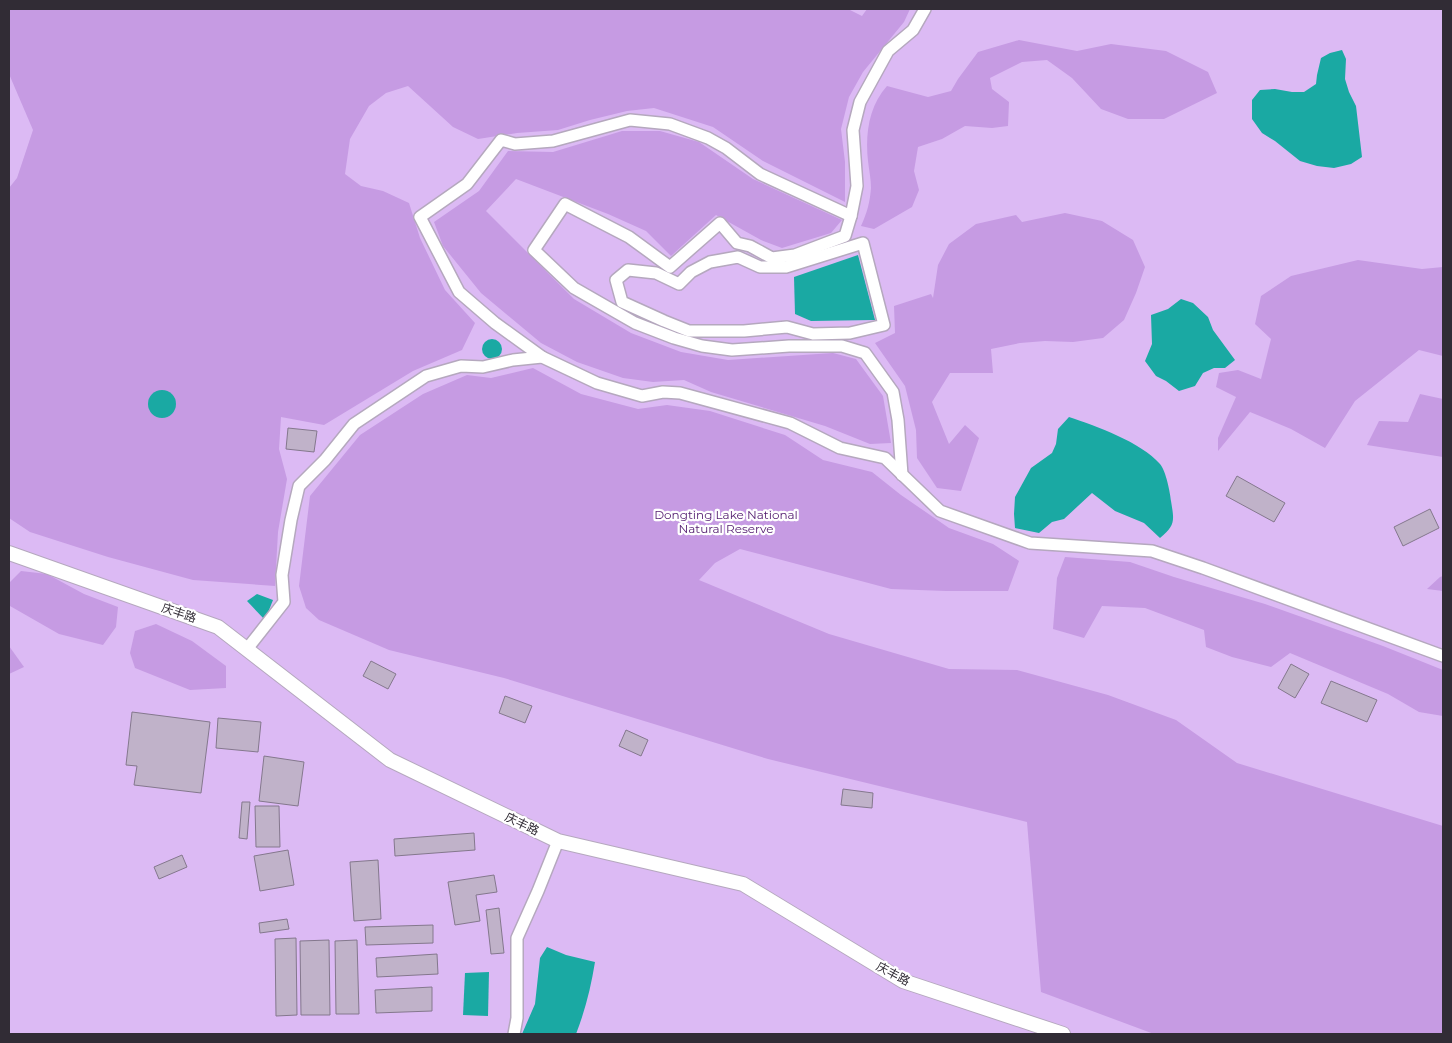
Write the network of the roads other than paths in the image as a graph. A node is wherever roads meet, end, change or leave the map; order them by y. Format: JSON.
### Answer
{"nodes":[{"id":1,"x":924,"y":9,"type":"edge"},
{"id":2,"x":851,"y":216,"type":"junction"},
{"id":3,"x":786,"y":268,"type":"joint"},
{"id":4,"x":542,"y":357,"type":"junction"},
{"id":5,"x":902,"y":475,"type":"junction"},
{"id":6,"x":9,"y":553,"type":"edge"},
{"id":7,"x":247,"y":649,"type":"junction"},
{"id":8,"x":1443,"y":656,"type":"edge"},
{"id":9,"x":558,"y":841,"type":"junction"},
{"id":10,"x":514,"y":1034,"type":"edge"},
{"id":11,"x":1062,"y":1034,"type":"edge"}],
"edges":[{"from":1,"to":2,"type":"street"},
{"from":2,"to":4,"type":"street"},
{"from":2,"to":5,"type":"street"},
{"from":3,"to":3,"type":"street"},
{"from":4,"to":5,"type":"street"},
{"from":4,"to":7,"type":"street"},
{"from":5,"to":8,"type":"street"},
{"from":6,"to":7,"type":"street","name":"庆丰路"},
{"from":7,"to":9,"type":"street","name":"庆丰路"},
{"from":9,"to":10,"type":"street"},
{"from":9,"to":11,"type":"street","name":"庆丰路"}]}
